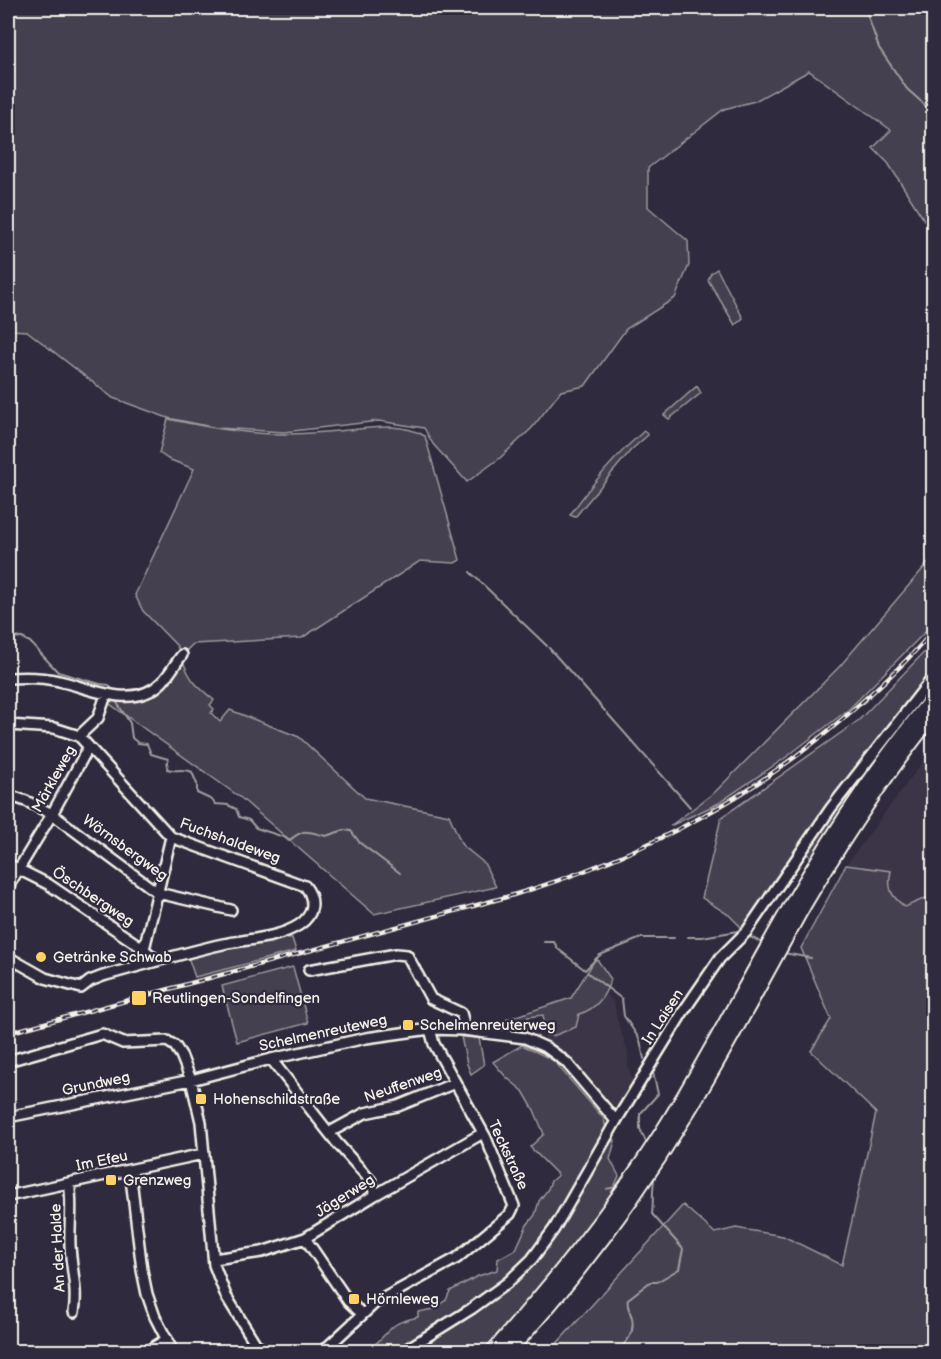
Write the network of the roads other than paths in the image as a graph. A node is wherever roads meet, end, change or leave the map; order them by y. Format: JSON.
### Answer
{"nodes":[{"id":1,"x":182,"y":656,"type":"dead end"},
{"id":2,"x":933,"y":676,"type":"edge"},
{"id":3,"x":8,"y":678,"type":"edge"},
{"id":4,"x":106,"y":695,"type":"junction"},
{"id":5,"x":933,"y":697,"type":"edge"},
{"id":6,"x":933,"y":713,"type":"edge"},
{"id":7,"x":8,"y":725,"type":"edge"},
{"id":8,"x":79,"y":736,"type":"junction"},
{"id":9,"x":88,"y":748,"type":"junction"},
{"id":10,"x":8,"y":795,"type":"edge"},
{"id":11,"x":52,"y":814,"type":"junction"},
{"id":12,"x":171,"y":837,"type":"junction"},
{"id":13,"x":8,"y":864,"type":"edge"},
{"id":14,"x":18,"y":870,"type":"junction"},
{"id":15,"x":8,"y":887,"type":"edge"},
{"id":16,"x":158,"y":892,"type":"junction"},
{"id":17,"x":231,"y":910,"type":"dead end"},
{"id":18,"x":782,"y":934,"type":"junction"},
{"id":19,"x":141,"y":947,"type":"junction"},
{"id":20,"x":8,"y":957,"type":"edge"},
{"id":21,"x":157,"y":961,"type":"junction"},
{"id":22,"x":135,"y":967,"type":"junction"},
{"id":23,"x":309,"y":970,"type":"dead end"},
{"id":24,"x":430,"y":1029,"type":"junction"},
{"id":25,"x":463,"y":1030,"type":"junction"},
{"id":26,"x":271,"y":1059,"type":"junction"},
{"id":27,"x":8,"y":1061,"type":"edge"},
{"id":28,"x":191,"y":1080,"type":"junction"},
{"id":29,"x":455,"y":1083,"type":"junction"},
{"id":30,"x":8,"y":1117,"type":"edge"},
{"id":31,"x":616,"y":1121,"type":"junction"},
{"id":32,"x":330,"y":1132,"type":"junction"},
{"id":33,"x":483,"y":1133,"type":"junction"},
{"id":34,"x":203,"y":1154,"type":"junction"},
{"id":35,"x":130,"y":1170,"type":"junction"},
{"id":36,"x":69,"y":1183,"type":"junction"},
{"id":37,"x":375,"y":1195,"type":"junction"},
{"id":38,"x":8,"y":1196,"type":"edge"},
{"id":39,"x":625,"y":1198,"type":"junction"},
{"id":40,"x":305,"y":1238,"type":"junction"},
{"id":41,"x":214,"y":1259,"type":"junction"},
{"id":42,"x":74,"y":1312,"type":"dead end"},
{"id":43,"x":363,"y":1314,"type":"junction"},
{"id":44,"x":167,"y":1339,"type":"junction"},
{"id":45,"x":255,"y":1343,"type":"junction"},
{"id":46,"x":146,"y":1352,"type":"edge"},
{"id":47,"x":173,"y":1352,"type":"edge"},
{"id":48,"x":245,"y":1352,"type":"edge"},
{"id":49,"x":263,"y":1352,"type":"edge"},
{"id":50,"x":322,"y":1352,"type":"edge"},
{"id":51,"x":402,"y":1352,"type":"edge"},
{"id":52,"x":493,"y":1352,"type":"edge"},
{"id":53,"x":507,"y":1352,"type":"edge"}],
"edges":[{"from":1,"to":4,"type":"street"},
{"from":2,"to":31,"type":"street","name":"In Laisen"},
{"from":3,"to":4,"type":"street"},
{"from":4,"to":8,"type":"street"},
{"from":5,"to":18,"type":"highway"},
{"from":6,"to":18,"type":"highway"},
{"from":7,"to":8,"type":"street"},
{"from":8,"to":9,"type":"street","name":"Fuchshaldeweg"},
{"from":9,"to":11,"type":"street","name":"Märkleweg"},
{"from":9,"to":12,"type":"street","name":"Fuchshaldeweg"},
{"from":10,"to":11,"type":"street","name":"Wörnsbergweg"},
{"from":11,"to":14,"type":"street","name":"Märkleweg"},
{"from":11,"to":16,"type":"street","name":"Wörnsbergweg"},
{"from":12,"to":16,"type":"street"},
{"from":12,"to":21,"type":"street","name":"Fuchshaldeweg"},
{"from":13,"to":14,"type":"street","name":"Öschbergweg"},
{"from":14,"to":15,"type":"street","name":"Märkleweg"},
{"from":14,"to":19,"type":"street","name":"Öschbergweg"},
{"from":16,"to":17,"type":"street","name":"Wörnsbergweg"},
{"from":16,"to":19,"type":"street"},
{"from":18,"to":39,"type":"highway"},
{"from":19,"to":21,"type":"street","name":"Öschbergweg"},
{"from":19,"to":22,"type":"street"},
{"from":20,"to":22,"type":"street"},
{"from":21,"to":22,"type":"street"},
{"from":23,"to":25,"type":"street"},
{"from":24,"to":25,"type":"street","name":"Schelmenreuteweg"},
{"from":24,"to":26,"type":"street","name":"Schelmenreuteweg"},
{"from":24,"to":29,"type":"street","name":"Teckstraße"},
{"from":25,"to":31,"type":"street","name":"Schelmenreuteweg"},
{"from":26,"to":28,"type":"street","name":"Schelmenreuteweg"},
{"from":26,"to":32,"type":"street"},
{"from":27,"to":28,"type":"street"},
{"from":28,"to":30,"type":"street","name":"Grundweg"},
{"from":28,"to":34,"type":"street"},
{"from":29,"to":32,"type":"street","name":"Neuffenweg"},
{"from":29,"to":33,"type":"street","name":"Teckstraße"},
{"from":31,"to":51,"type":"street","name":"In Laisen"},
{"from":32,"to":37,"type":"street"},
{"from":33,"to":37,"type":"street","name":"Jägerweg"},
{"from":33,"to":43,"type":"street","name":"Teckstraße"},
{"from":34,"to":35,"type":"street","name":"Im Efeu"},
{"from":34,"to":41,"type":"street"},
{"from":35,"to":36,"type":"street","name":"Im Efeu"},
{"from":35,"to":44,"type":"street"},
{"from":36,"to":38,"type":"street","name":"Im Efeu"},
{"from":36,"to":42,"type":"street","name":"An der Halde"},
{"from":37,"to":40,"type":"street","name":"Jägerweg"},
{"from":39,"to":52,"type":"highway"},
{"from":39,"to":53,"type":"highway"},
{"from":40,"to":41,"type":"street","name":"Jägerweg"},
{"from":40,"to":43,"type":"street"},
{"from":41,"to":45,"type":"street"},
{"from":43,"to":50,"type":"street","name":"Teckstraße"},
{"from":44,"to":46,"type":"street"},
{"from":44,"to":47,"type":"street"},
{"from":45,"to":48,"type":"street"},
{"from":45,"to":49,"type":"street"}]}
